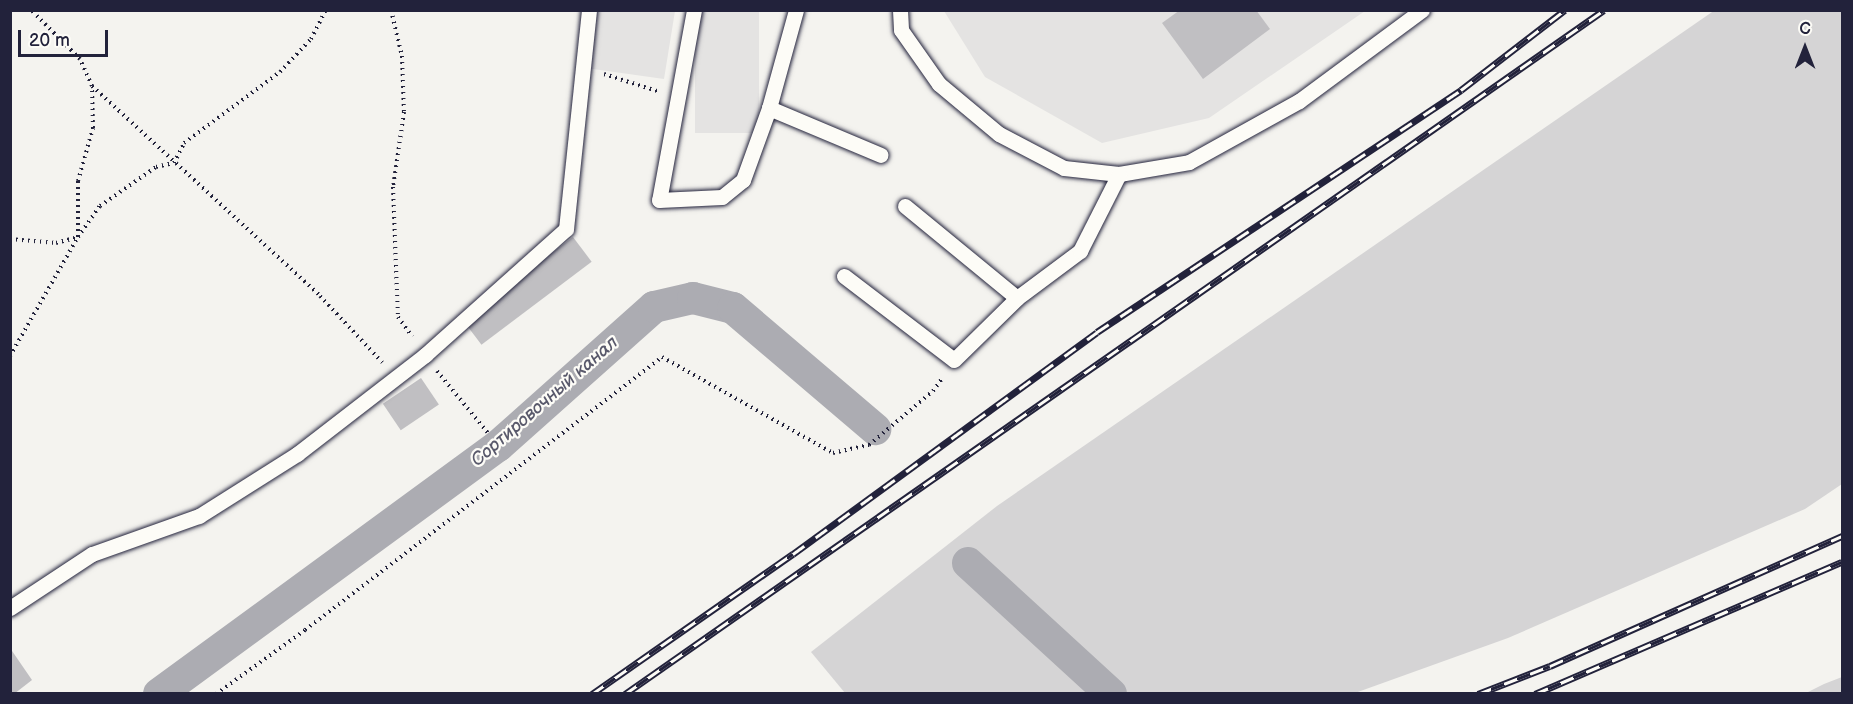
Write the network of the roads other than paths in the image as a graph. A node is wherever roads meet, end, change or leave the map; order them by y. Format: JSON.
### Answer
{"nodes":[{"id":1,"x":589,"y":10,"type":"edge"},
{"id":2,"x":694,"y":10,"type":"edge"},
{"id":3,"x":796,"y":10,"type":"edge"},
{"id":4,"x":900,"y":10,"type":"edge"},
{"id":5,"x":1422,"y":10,"type":"edge"},
{"id":6,"x":769,"y":108,"type":"junction"},
{"id":7,"x":881,"y":155,"type":"dead end"},
{"id":8,"x":1119,"y":174,"type":"junction"},
{"id":9,"x":905,"y":206,"type":"dead end"},
{"id":10,"x":844,"y":276,"type":"dead end"},
{"id":11,"x":1017,"y":298,"type":"junction"},
{"id":12,"x":10,"y":608,"type":"edge"}],
"edges":[{"from":1,"to":12,"type":"lane"},
{"from":2,"to":6,"type":"lane"},
{"from":3,"to":6,"type":"lane"},
{"from":4,"to":8,"type":"lane"},
{"from":5,"to":8,"type":"lane"},
{"from":6,"to":7,"type":"lane"},
{"from":8,"to":11,"type":"lane"},
{"from":9,"to":11,"type":"lane"},
{"from":10,"to":11,"type":"lane"}]}
